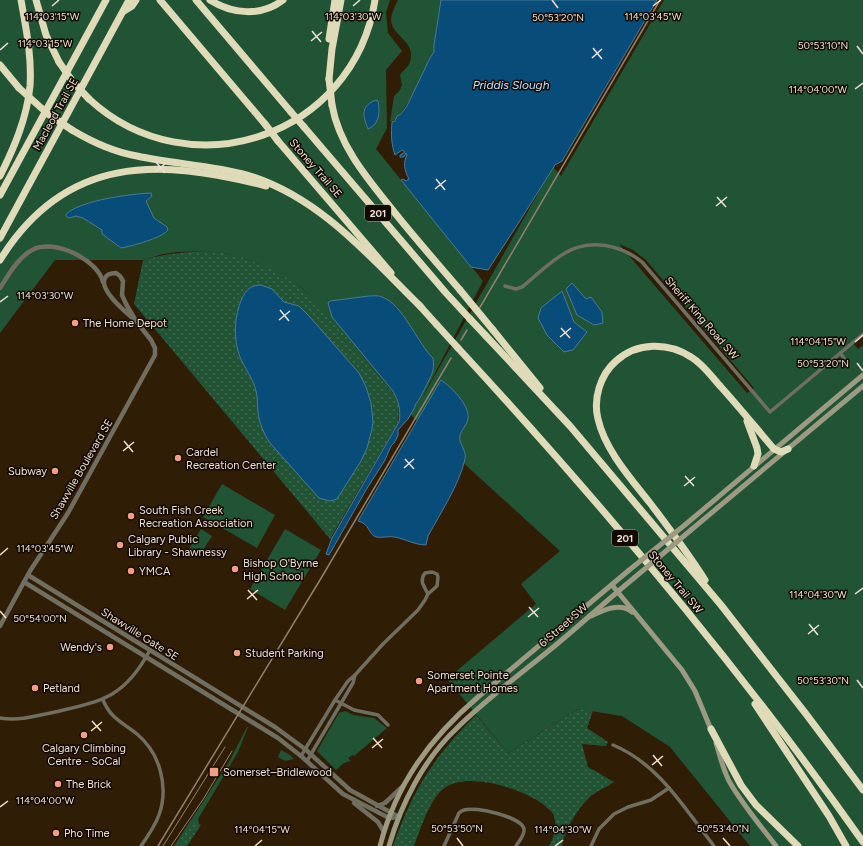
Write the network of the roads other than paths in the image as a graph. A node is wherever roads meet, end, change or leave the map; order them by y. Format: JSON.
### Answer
{"nodes":[{"id":1,"x":21,"y":0,"type":"edge"},
{"id":2,"x":36,"y":0,"type":"edge"},
{"id":3,"x":106,"y":0,"type":"edge"},
{"id":4,"x":129,"y":0,"type":"edge"},
{"id":5,"x":136,"y":0,"type":"edge"},
{"id":6,"x":160,"y":0,"type":"edge"},
{"id":7,"x":196,"y":0,"type":"edge"},
{"id":8,"x":210,"y":0,"type":"edge"},
{"id":9,"x":283,"y":0,"type":"edge"},
{"id":10,"x":335,"y":0,"type":"edge"},
{"id":11,"x":341,"y":0,"type":"edge"},
{"id":12,"x":375,"y":0,"type":"edge"},
{"id":13,"x":123,"y":12,"type":"junction"},
{"id":14,"x":0,"y":65,"type":"edge"},
{"id":15,"x":329,"y":76,"type":"junction"},
{"id":16,"x":0,"y":176,"type":"edge"},
{"id":17,"x":0,"y":195,"type":"edge"},
{"id":18,"x":295,"y":196,"type":"junction"},
{"id":19,"x":0,"y":238,"type":"edge"},
{"id":20,"x":0,"y":260,"type":"edge"},
{"id":21,"x":103,"y":282,"type":"junction"},
{"id":22,"x":505,"y":286,"type":"dead end"},
{"id":23,"x":0,"y":288,"type":"edge"},
{"id":24,"x":421,"y":308,"type":"junction"},
{"id":25,"x":470,"y":319,"type":"joint"},
{"id":26,"x":136,"y":320,"type":"junction"},
{"id":27,"x":863,"y":334,"type":"edge"},
{"id":28,"x":458,"y":348,"type":"joint"},
{"id":29,"x":840,"y":353,"type":"junction"},
{"id":30,"x":844,"y":358,"type":"dead end"},
{"id":31,"x":863,"y":375,"type":"edge"},
{"id":32,"x":863,"y":386,"type":"edge"},
{"id":33,"x":738,"y":407,"type":"junction"},
{"id":34,"x":570,"y":426,"type":"junction"},
{"id":35,"x":774,"y":449,"type":"junction"},
{"id":36,"x":788,"y":449,"type":"junction"},
{"id":37,"x":754,"y":466,"type":"junction"},
{"id":38,"x":28,"y":576,"type":"junction"},
{"id":39,"x":24,"y":582,"type":"junction"},
{"id":40,"x":612,"y":585,"type":"junction"},
{"id":41,"x":617,"y":591,"type":"junction"},
{"id":42,"x":428,"y":594,"type":"junction"},
{"id":43,"x":721,"y":605,"type":"junction"},
{"id":44,"x":583,"y":621,"type":"junction"},
{"id":45,"x":642,"y":622,"type":"junction"},
{"id":46,"x":0,"y":626,"type":"edge"},
{"id":47,"x":150,"y":650,"type":"junction"},
{"id":48,"x":147,"y":656,"type":"junction"},
{"id":49,"x":729,"y":665,"type":"junction"},
{"id":50,"x":355,"y":676,"type":"junction"},
{"id":51,"x":103,"y":700,"type":"junction"},
{"id":52,"x":335,"y":700,"type":"junction"},
{"id":53,"x":341,"y":703,"type":"junction"},
{"id":54,"x":0,"y":718,"type":"edge"},
{"id":55,"x":388,"y":725,"type":"dead end"},
{"id":56,"x":711,"y":729,"type":"junction"},
{"id":57,"x":613,"y":745,"type":"dead end"},
{"id":58,"x":305,"y":749,"type":"junction"},
{"id":59,"x":311,"y":754,"type":"junction"},
{"id":60,"x":301,"y":756,"type":"junction"},
{"id":61,"x":307,"y":761,"type":"junction"},
{"id":62,"x":404,"y":785,"type":"junction"},
{"id":63,"x":669,"y":788,"type":"junction"},
{"id":64,"x":863,"y":790,"type":"edge"},
{"id":65,"x":343,"y":794,"type":"junction"},
{"id":66,"x":377,"y":806,"type":"junction"},
{"id":67,"x":391,"y":812,"type":"junction"},
{"id":68,"x":398,"y":817,"type":"junction"},
{"id":69,"x":389,"y":818,"type":"junction"},
{"id":70,"x":384,"y":832,"type":"junction"},
{"id":71,"x":863,"y":842,"type":"edge"},
{"id":72,"x":140,"y":846,"type":"edge"},
{"id":73,"x":380,"y":846,"type":"edge"},
{"id":74,"x":389,"y":846,"type":"edge"},
{"id":75,"x":444,"y":846,"type":"edge"},
{"id":76,"x":516,"y":846,"type":"edge"},
{"id":77,"x":591,"y":846,"type":"edge"},
{"id":78,"x":714,"y":846,"type":"edge"},
{"id":79,"x":776,"y":846,"type":"edge"},
{"id":80,"x":798,"y":846,"type":"edge"},
{"id":81,"x":846,"y":846,"type":"edge"}],
"edges":[{"from":1,"to":16,"type":"highway"},
{"from":2,"to":12,"type":"highway","bridge":true},
{"from":3,"to":17,"type":"highway","name":"Macleod Trail SE"},
{"from":4,"to":13,"type":"highway","name":"Macleod Trail SE"},
{"from":5,"to":13,"type":"highway"},
{"from":6,"to":24,"type":"highway","name":"Stoney Trail SE","number":"201","bridge":true},
{"from":7,"to":25,"type":"highway","name":"Stoney Trail SE","number":"201","bridge":true},
{"from":8,"to":9,"type":"highway"},
{"from":10,"to":15,"type":"highway"},
{"from":11,"to":15,"type":"highway"},
{"from":13,"to":19,"type":"highway","name":"Macleod Trail SE"},
{"from":14,"to":18,"type":"highway","bridge":true},
{"from":15,"to":34,"type":"highway","bridge":true},
{"from":18,"to":20,"type":"highway"},
{"from":18,"to":24,"type":"highway"},
{"from":21,"to":23,"type":"street"},
{"from":21,"to":26,"type":"street","name":"Shawville Boulevard SE"},
{"from":21,"to":26,"type":"street","name":"Shawville Boulevard SE"},
{"from":22,"to":29,"type":"street","name":"Sheriff King Road SW"},
{"from":24,"to":28,"type":"highway","name":"Stoney Trail SE","number":"201","bridge":true},
{"from":25,"to":34,"type":"highway","name":"Stoney Trail SW","number":"201","bridge":true},
{"from":26,"to":38,"type":"street","name":"Shawville Boulevard SE"},
{"from":27,"to":29,"type":"street","name":"Sheriff King Road SW"},
{"from":28,"to":49,"type":"highway","name":"Stoney Trail SW","number":"201"},
{"from":29,"to":30,"type":"street"},
{"from":31,"to":35,"type":"main road","name":"6 Street SW"},
{"from":32,"to":36,"type":"main road","name":"6 Street SW"},
{"from":33,"to":35,"type":"highway"},
{"from":33,"to":37,"type":"highway"},
{"from":33,"to":43,"type":"highway"},
{"from":34,"to":43,"type":"highway","name":"Stoney Trail SW","number":"201"},
{"from":35,"to":36,"type":"highway"},
{"from":35,"to":37,"type":"main road","name":"6 Street SW"},
{"from":36,"to":41,"type":"main road","name":"6 Street SW","bridge":true},
{"from":37,"to":40,"type":"main road","name":"6 Street SW","bridge":true},
{"from":38,"to":39,"type":"street","name":"Shawville Boulevard SE"},
{"from":38,"to":47,"type":"street","name":"Shawville Gate SE"},
{"from":39,"to":46,"type":"street","name":"Shawville Boulevard SE"},
{"from":39,"to":48,"type":"street","name":"Shawville Gate SE"},
{"from":40,"to":41,"type":"main road"},
{"from":40,"to":62,"type":"main road","name":"6 Street SW"},
{"from":41,"to":44,"type":"main road","name":"6 Street SW"},
{"from":41,"to":45,"type":"main road"},
{"from":42,"to":42,"type":"street"},
{"from":42,"to":50,"type":"street"},
{"from":43,"to":64,"type":"highway","name":"Stoney Trail SW","number":"201"},
{"from":44,"to":45,"type":"main road"},
{"from":44,"to":68,"type":"main road","name":"6 Street SW"},
{"from":45,"to":56,"type":"main road"},
{"from":47,"to":48,"type":"street"},
{"from":47,"to":58,"type":"street","name":"Shawville Gate SE"},
{"from":48,"to":51,"type":"street"},
{"from":48,"to":60,"type":"street","name":"Shawville Gate SE"},
{"from":49,"to":71,"type":"highway","name":"Stoney Trail SW","number":"201"},
{"from":49,"to":81,"type":"highway"},
{"from":50,"to":52,"type":"street"},
{"from":50,"to":53,"type":"street"},
{"from":51,"to":54,"type":"street"},
{"from":51,"to":72,"type":"street"},
{"from":52,"to":53,"type":"street"},
{"from":52,"to":58,"type":"street"},
{"from":53,"to":55,"type":"street"},
{"from":53,"to":59,"type":"street"},
{"from":56,"to":79,"type":"main road"},
{"from":56,"to":80,"type":"highway"},
{"from":57,"to":63,"type":"street"},
{"from":58,"to":59,"type":"street","name":"Shawville Gate SE"},
{"from":58,"to":60,"type":"street"},
{"from":59,"to":61,"type":"street"},
{"from":59,"to":66,"type":"street","name":"Shawville Gate SE"},
{"from":60,"to":61,"type":"street","name":"Shawville Gate SE"},
{"from":61,"to":65,"type":"street","name":"Shawville Gate SE"},
{"from":62,"to":66,"type":"street"},
{"from":62,"to":67,"type":"main road","name":"6 Street SW"},
{"from":63,"to":77,"type":"street"},
{"from":63,"to":78,"type":"street"},
{"from":65,"to":69,"type":"street"},
{"from":65,"to":70,"type":"street"},
{"from":66,"to":67,"type":"street","name":"Shawville Gate SE"},
{"from":67,"to":68,"type":"street","name":"Shawville Gate SE"},
{"from":67,"to":69,"type":"main road","name":"6 Street SW"},
{"from":68,"to":69,"type":"street"},
{"from":68,"to":74,"type":"main road","name":"6 Street SW"},
{"from":69,"to":70,"type":"main road","name":"6 Street SW"},
{"from":70,"to":73,"type":"main road","name":"6 Street SW"},
{"from":75,"to":76,"type":"street"}]}
